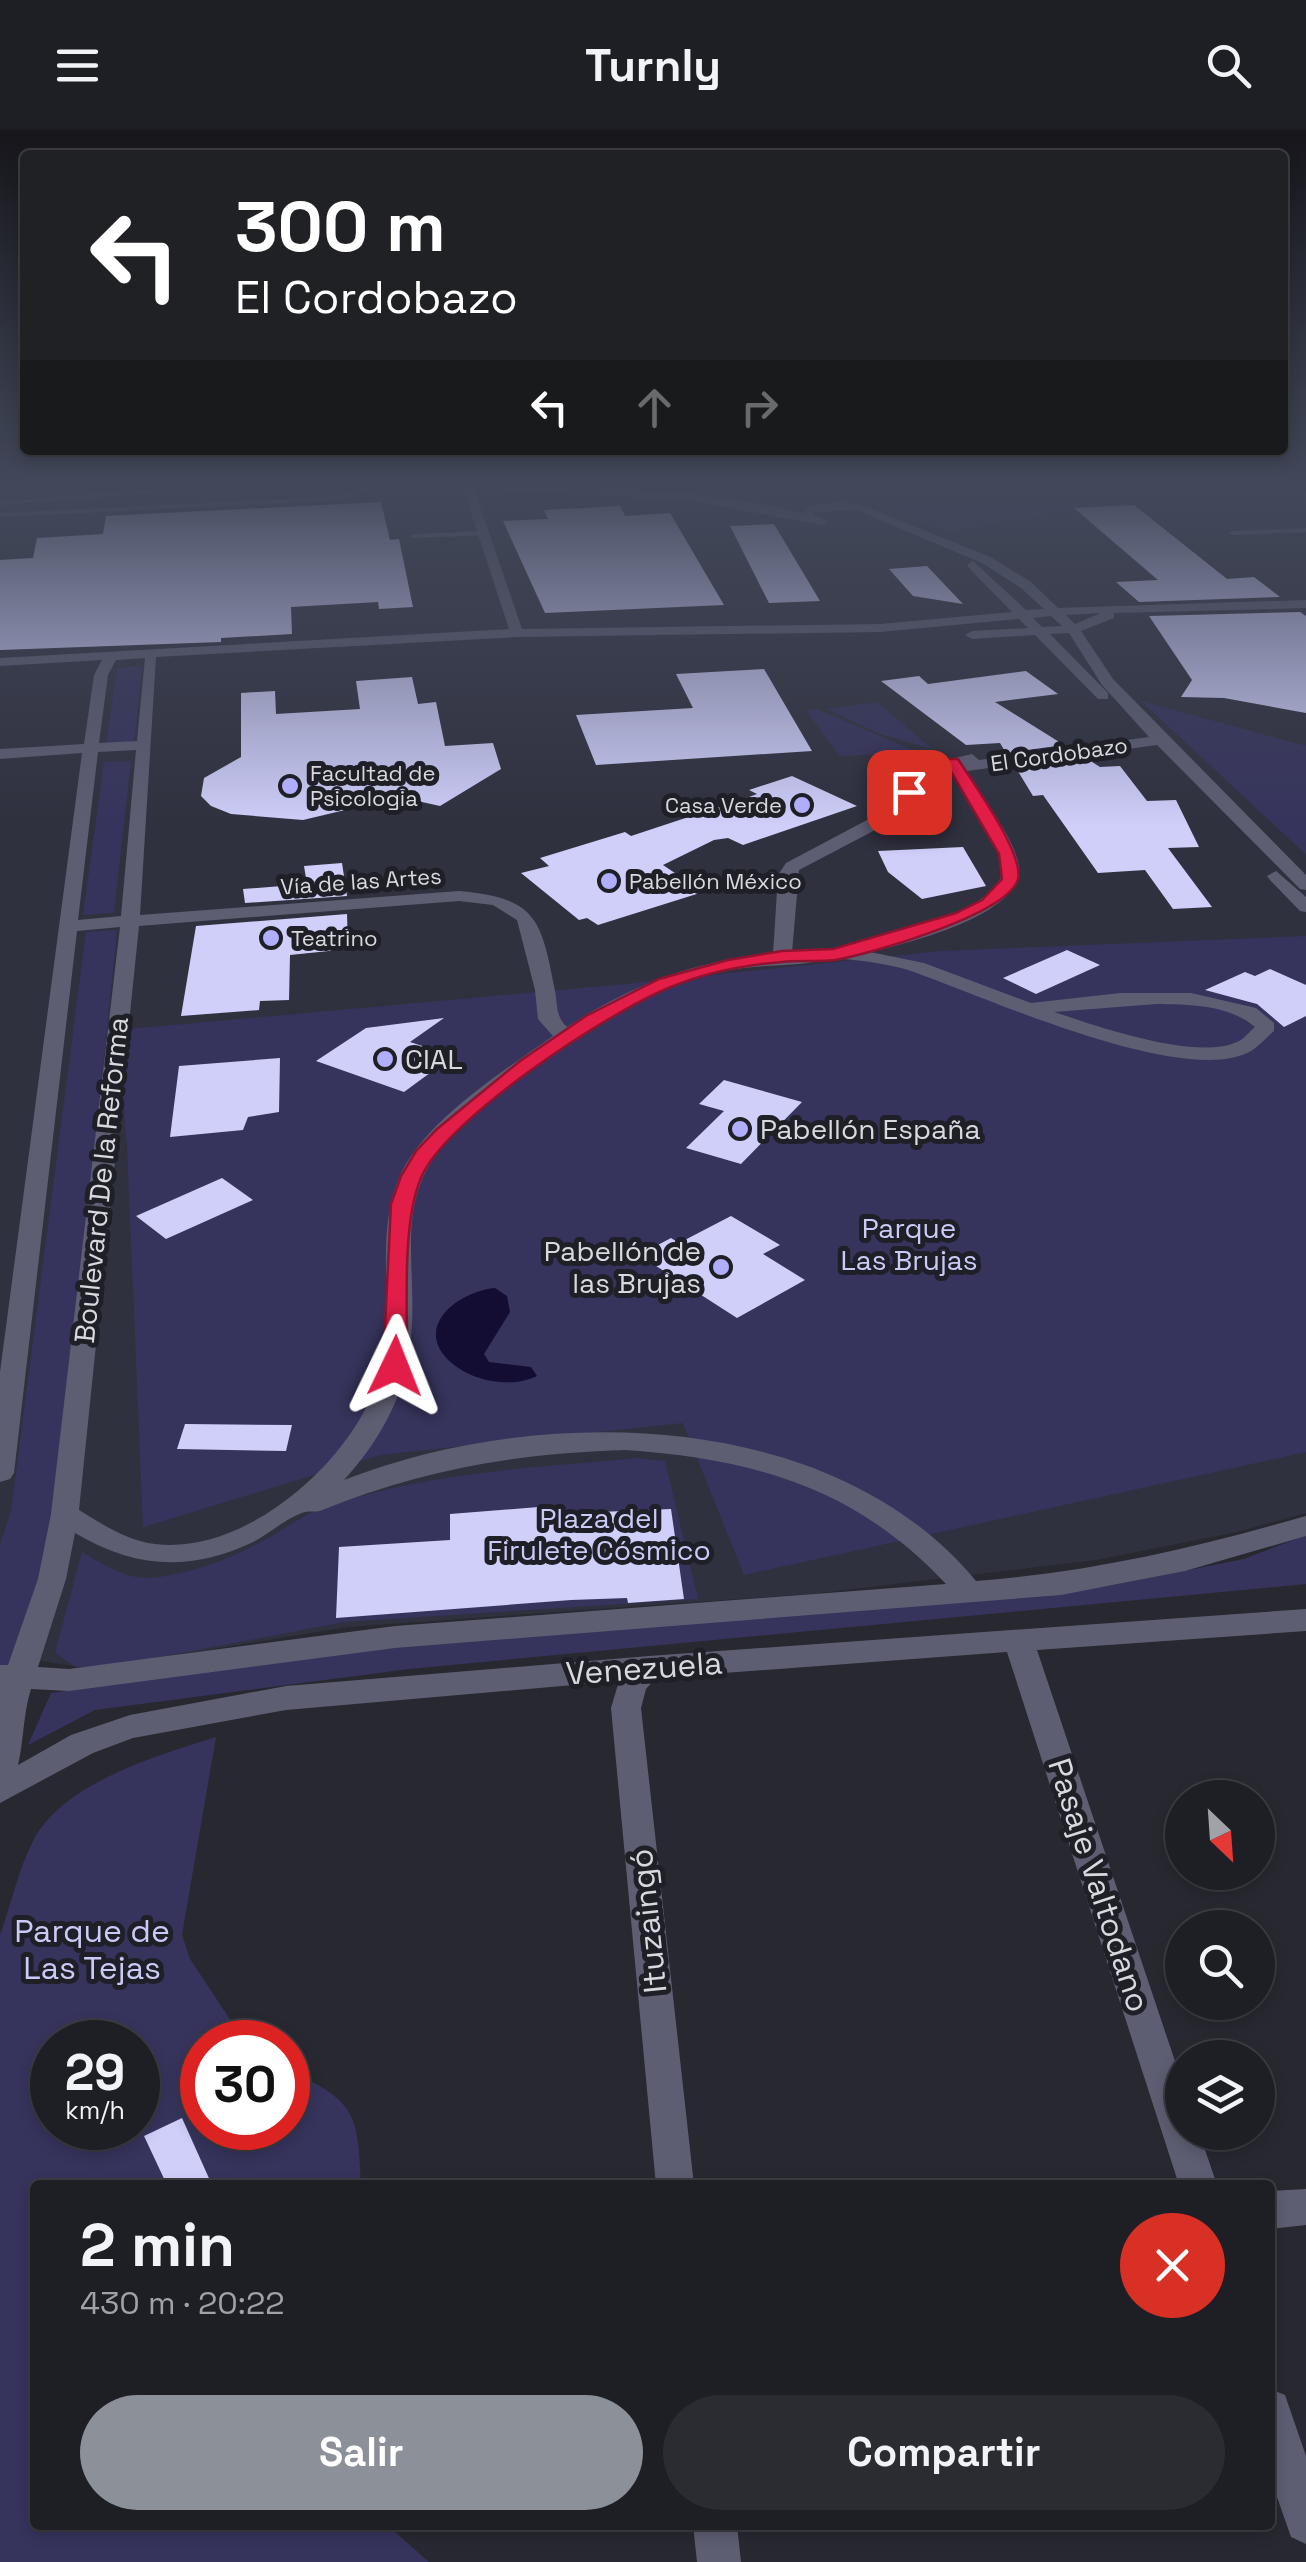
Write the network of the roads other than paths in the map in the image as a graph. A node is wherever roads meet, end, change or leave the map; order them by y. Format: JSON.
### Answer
{"nodes":[{"id":1,"x":506,"y":598,"type":"edge"},
{"id":2,"x":1009,"y":598,"type":"edge"},
{"id":3,"x":1042,"y":598,"type":"edge"},
{"id":4,"x":1306,"y":604,"type":"edge"},
{"id":5,"x":1123,"y":609,"type":"junction"},
{"id":6,"x":1056,"y":611,"type":"junction"},
{"id":7,"x":1025,"y":614,"type":"junction"},
{"id":8,"x":1073,"y":629,"type":"junction"},
{"id":9,"x":1041,"y":632,"type":"junction"},
{"id":10,"x":517,"y":633,"type":"junction"},
{"id":11,"x":146,"y":657,"type":"junction"},
{"id":12,"x":108,"y":659,"type":"junction"},
{"id":13,"x":0,"y":665,"type":"edge"},
{"id":14,"x":1151,"y":738,"type":"junction"},
{"id":15,"x":143,"y":746,"type":"junction"},
{"id":16,"x":92,"y":748,"type":"junction"},
{"id":17,"x":0,"y":754,"type":"edge"},
{"id":18,"x":955,"y":765,"type":"junction"},
{"id":19,"x":1306,"y":884,"type":"edge"},
{"id":20,"x":1306,"y":907,"type":"edge"},
{"id":21,"x":130,"y":922,"type":"junction"},
{"id":22,"x":66,"y":926,"type":"junction"},
{"id":23,"x":834,"y":954,"type":"junction"},
{"id":24,"x":782,"y":956,"type":"junction"},
{"id":25,"x":1032,"y":1010,"type":"junction"},
{"id":26,"x":565,"y":1036,"type":"junction"},
{"id":27,"x":0,"y":1473,"type":"edge"},
{"id":28,"x":65,"y":1514,"type":"junction"},
{"id":29,"x":269,"y":1522,"type":"junction"},
{"id":30,"x":1306,"y":1526,"type":"edge"},
{"id":31,"x":968,"y":1592,"type":"junction"},
{"id":32,"x":1306,"y":1620,"type":"edge"},
{"id":33,"x":1019,"y":1642,"type":"junction"},
{"id":34,"x":649,"y":1667,"type":"junction"},
{"id":35,"x":7,"y":1687,"type":"edge"},
{"id":36,"x":0,"y":1771,"type":"edge"},
{"id":37,"x":0,"y":1790,"type":"edge"},
{"id":38,"x":674,"y":2180,"type":"edge"},
{"id":39,"x":1196,"y":2180,"type":"edge"},
{"id":40,"x":1306,"y":2207,"type":"edge"},
{"id":41,"x":1275,"y":2210,"type":"edge"},
{"id":42,"x":1275,"y":2426,"type":"edge"},
{"id":43,"x":1306,"y":2522,"type":"edge"},
{"id":44,"x":716,"y":2530,"type":"edge"},
{"id":45,"x":720,"y":2562,"type":"edge"}],
"edges":[{"from":1,"to":10,"type":"street"},
{"from":2,"to":7,"type":"street"},
{"from":3,"to":6,"type":"street"},
{"from":4,"to":5,"type":"street"},
{"from":5,"to":6,"type":"street"},
{"from":5,"to":8,"type":"street"},
{"from":6,"to":7,"type":"street"},
{"from":6,"to":8,"type":"street"},
{"from":7,"to":9,"type":"street"},
{"from":7,"to":10,"type":"street"},
{"from":8,"to":9,"type":"street"},
{"from":8,"to":14,"type":"street"},
{"from":9,"to":11,"type":"street"},
{"from":9,"to":14,"type":"street"},
{"from":10,"to":11,"type":"street"},
{"from":11,"to":12,"type":"street"},
{"from":11,"to":15,"type":"street","name":"Boulevard De la Reforma"},
{"from":12,"to":13,"type":"street"},
{"from":12,"to":16,"type":"street"},
{"from":14,"to":18,"type":"street","name":"El Cordobazo"},
{"from":14,"to":19,"type":"street"},
{"from":14,"to":20,"type":"street"},
{"from":15,"to":16,"type":"street"},
{"from":15,"to":21,"type":"street","name":"Boulevard De la Reforma"},
{"from":16,"to":17,"type":"street"},
{"from":16,"to":22,"type":"street"},
{"from":18,"to":23,"type":"street","name":"El Cordobazo"},
{"from":18,"to":24,"type":"street","name":"El Cordobazo"},
{"from":21,"to":22,"type":"street","name":"Vía de las Artes"},
{"from":21,"to":26,"type":"street","name":"Vía de las Artes"},
{"from":21,"to":28,"type":"street","name":"Boulevard De la Reforma"},
{"from":22,"to":27,"type":"street"},
{"from":23,"to":24,"type":"street","name":"El Cordobazo"},
{"from":23,"to":25,"type":"street"},
{"from":24,"to":26,"type":"street","name":"El Cordobazo"},
{"from":25,"to":25,"type":"street"},
{"from":26,"to":29,"type":"street","name":"El Cordobazo"},
{"from":28,"to":29,"type":"street","name":"El Cordobazo"},
{"from":28,"to":35,"type":"street","name":"Boulevard De la Reforma"},
{"from":29,"to":31,"type":"street"},
{"from":30,"to":31,"type":"street","name":"Venezuela"},
{"from":31,"to":35,"type":"street","name":"Venezuela"},
{"from":32,"to":33,"type":"street","name":"Venezuela"},
{"from":33,"to":34,"type":"street","name":"Venezuela"},
{"from":33,"to":39,"type":"street","name":"Pasaje Valtodano"},
{"from":34,"to":37,"type":"street","name":"Venezuela"},
{"from":34,"to":38,"type":"street","name":"Ituzaingó"},
{"from":35,"to":36,"type":"street","name":"Boulevard De la Reforma"},
{"from":40,"to":41,"type":"street"},
{"from":42,"to":43,"type":"street"},
{"from":44,"to":45,"type":"street"}]}
